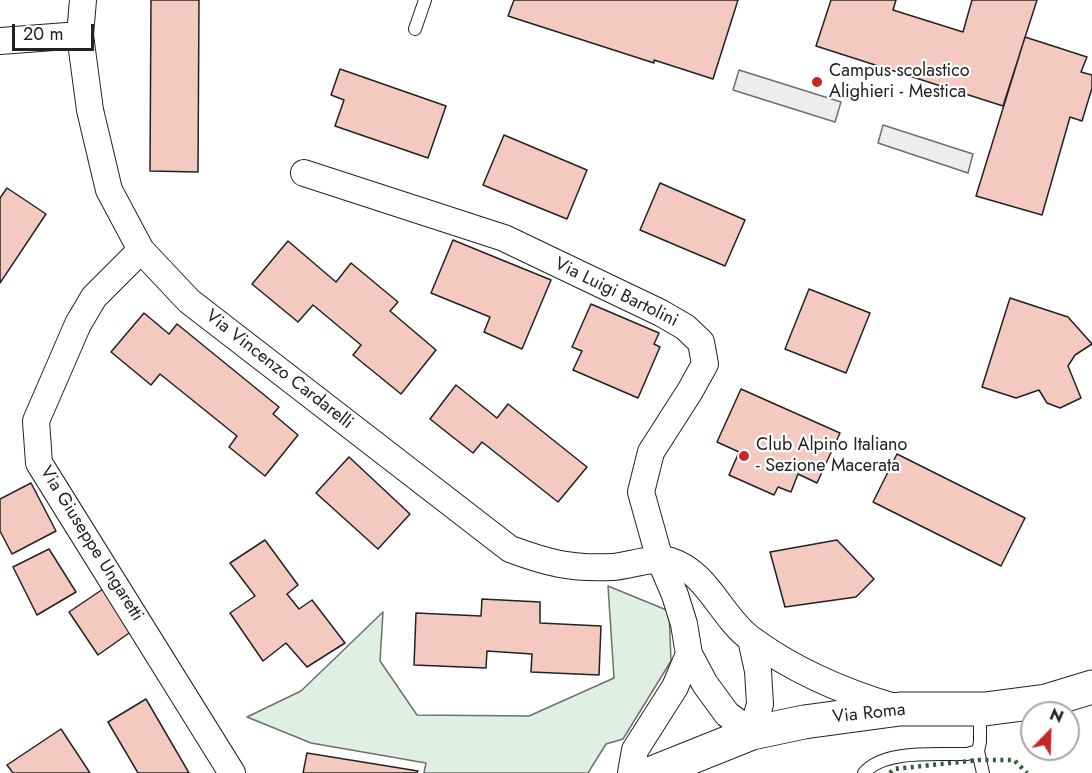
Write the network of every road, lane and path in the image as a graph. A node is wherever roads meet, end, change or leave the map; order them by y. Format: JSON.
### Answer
{"nodes":[{"id":1,"x":82,"y":0,"type":"edge"},
{"id":2,"x":424,"y":0,"type":"edge"},
{"id":3,"x":415,"y":29,"type":"dead end"},
{"id":4,"x":80,"y":35,"type":"junction"},
{"id":5,"x":0,"y":41,"type":"edge"},
{"id":6,"x":304,"y":172,"type":"dead end"},
{"id":7,"x":141,"y":250,"type":"junction"},
{"id":8,"x":660,"y":560,"type":"junction"},
{"id":9,"x":751,"y":639,"type":"junction"},
{"id":10,"x":689,"y":654,"type":"junction"},
{"id":11,"x":1092,"y":687,"type":"edge"},
{"id":12,"x":900,"y":709,"type":"junction"},
{"id":13,"x":980,"y":710,"type":"junction"},
{"id":14,"x":752,"y":733,"type":"junction"},
{"id":15,"x":978,"y":751,"type":"junction"},
{"id":16,"x":232,"y":773,"type":"edge"},
{"id":17,"x":631,"y":773,"type":"edge"},
{"id":18,"x":652,"y":773,"type":"edge"},
{"id":19,"x":864,"y":773,"type":"edge"},
{"id":20,"x":983,"y":773,"type":"edge"}],
"edges":[{"from":1,"to":4,"type":"street","name":"Via Vincenzo Cardarelli"},
{"from":2,"to":3,"type":"lane"},
{"from":4,"to":5,"type":"street"},
{"from":4,"to":7,"type":"street","name":"Via Vincenzo Cardarelli"},
{"from":6,"to":8,"type":"street","name":"Via Luigi Bartolini"},
{"from":7,"to":8,"type":"street","name":"Via Vincenzo Cardarelli"},
{"from":7,"to":16,"type":"street","name":"Via Giuseppe Ungaretti"},
{"from":8,"to":9,"type":"street"},
{"from":8,"to":10,"type":"street","name":"Via Luigi Bartolini"},
{"from":9,"to":12,"type":"street"},
{"from":9,"to":14,"type":"street"},
{"from":10,"to":14,"type":"street"},
{"from":10,"to":17,"type":"street"},
{"from":11,"to":13,"type":"main road","name":"Via Roma"},
{"from":12,"to":13,"type":"main road","name":"Via Roma"},
{"from":12,"to":14,"type":"main road","name":"Via Roma"},
{"from":13,"to":15,"type":"lane"},
{"from":14,"to":18,"type":"main road","name":"Via Roma"},
{"from":15,"to":19,"type":"lane"},
{"from":15,"to":20,"type":"lane"}]}
